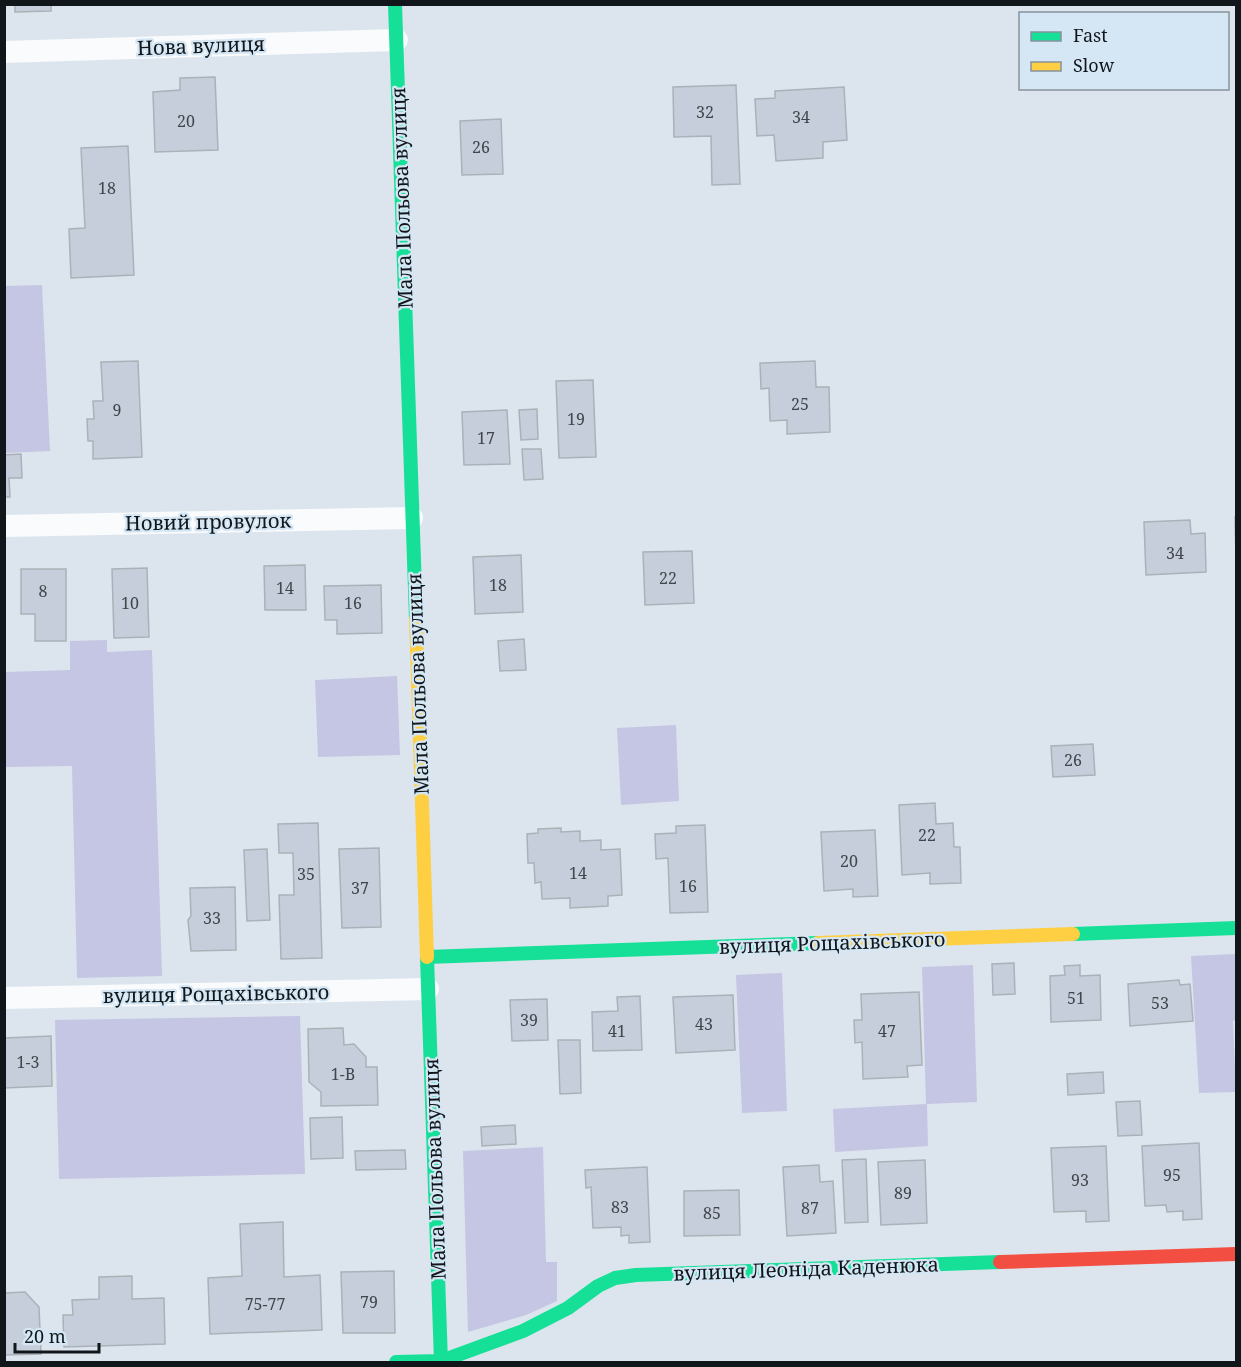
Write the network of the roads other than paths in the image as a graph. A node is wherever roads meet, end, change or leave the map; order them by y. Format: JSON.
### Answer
{"nodes":[{"id":1,"x":395,"y":4,"type":"edge"},
{"id":2,"x":397,"y":40,"type":"junction"},
{"id":3,"x":4,"y":52,"type":"edge"},
{"id":4,"x":412,"y":518,"type":"junction"},
{"id":5,"x":4,"y":526,"type":"edge"},
{"id":6,"x":1236,"y":928,"type":"edge"},
{"id":7,"x":428,"y":957,"type":"junction"},
{"id":8,"x":428,"y":989,"type":"junction"},
{"id":9,"x":4,"y":998,"type":"edge"},
{"id":10,"x":1236,"y":1254,"type":"edge"},
{"id":11,"x":396,"y":1362,"type":"edge"},
{"id":12,"x":441,"y":1362,"type":"edge"}],
"edges":[{"from":1,"to":2,"type":"street","name":"Мала Польова вулиця"},
{"from":2,"to":3,"type":"street","name":"Нова вулиця"},
{"from":2,"to":4,"type":"street","name":"Мала Польова вулиця"},
{"from":4,"to":5,"type":"street","name":"Новий провулок"},
{"from":4,"to":7,"type":"street","name":"Мала Польова вулиця"},
{"from":6,"to":7,"type":"street","name":"вулиця Рощахівського"},
{"from":7,"to":8,"type":"street","name":"Мала Польова вулиця"},
{"from":8,"to":9,"type":"street","name":"вулиця Рощахівського"},
{"from":8,"to":12,"type":"street","name":"Мала Польова вулиця"},
{"from":10,"to":12,"type":"street","name":"вулиця Леоніда Каденюка"},
{"from":11,"to":12,"type":"street","name":"вулиця Леоніда Каденюка"}]}
